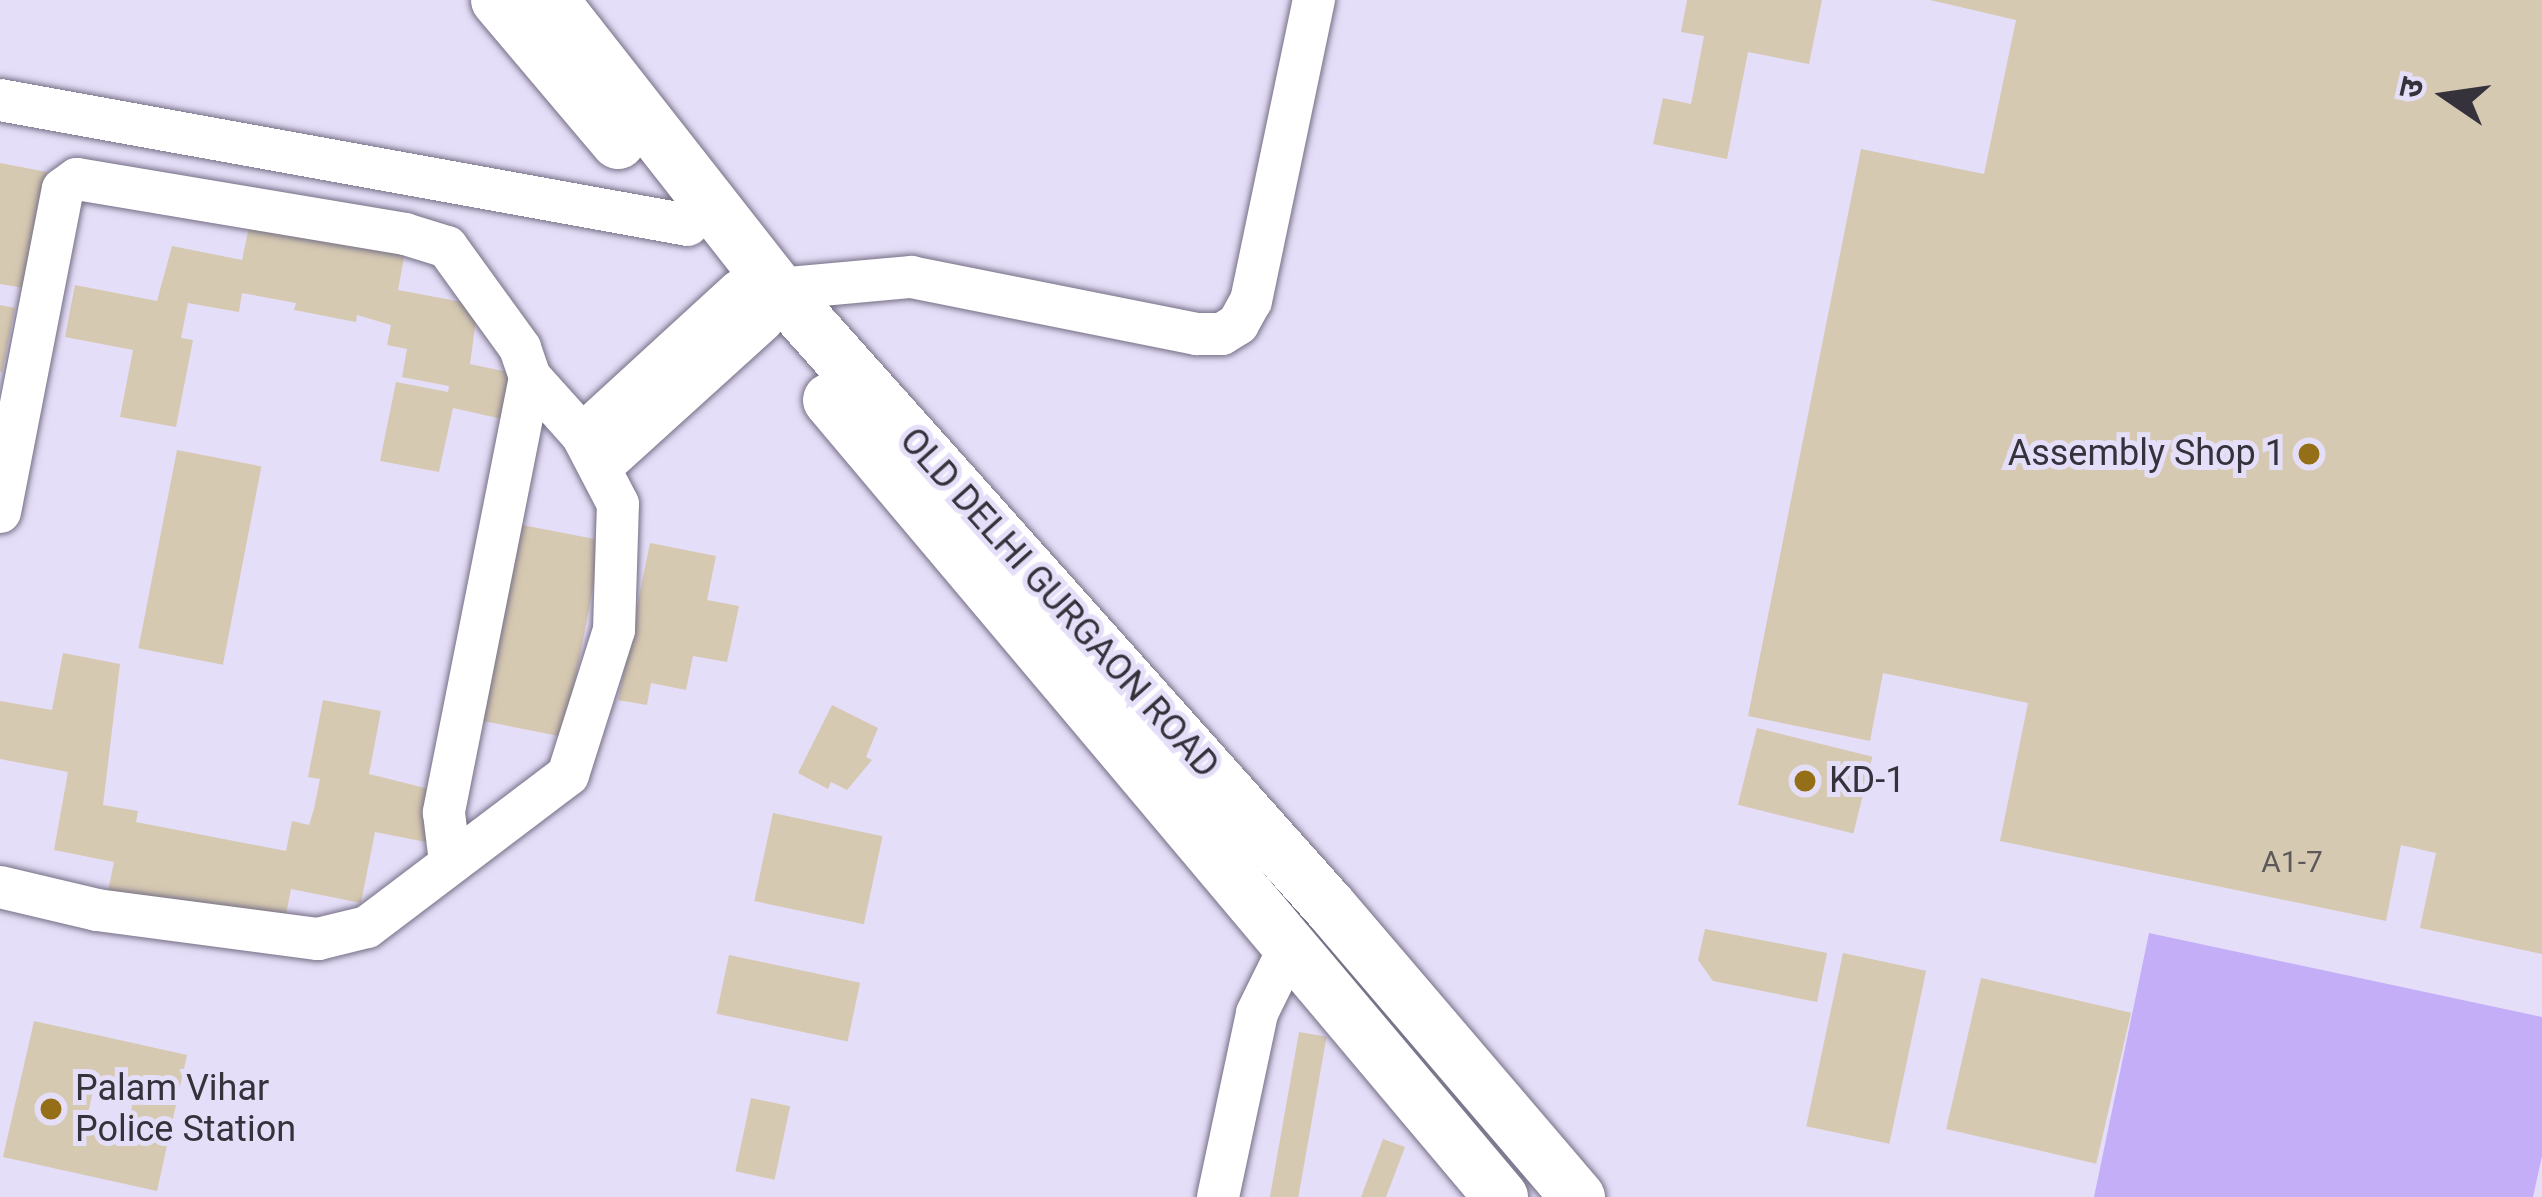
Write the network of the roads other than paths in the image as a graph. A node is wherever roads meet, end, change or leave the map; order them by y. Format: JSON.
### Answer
{"nodes":[{"id":1,"x":498,"y":0,"type":"edge"},
{"id":2,"x":551,"y":0,"type":"edge"},
{"id":3,"x":1314,"y":0,"type":"edge"},
{"id":4,"x":0,"y":100,"type":"edge"},
{"id":5,"x":688,"y":225,"type":"junction"},
{"id":6,"x":760,"y":300,"type":"junction"},
{"id":7,"x":530,"y":376,"type":"junction"},
{"id":8,"x":591,"y":451,"type":"junction"},
{"id":9,"x":0,"y":512,"type":"edge"},
{"id":10,"x":1263,"y":832,"type":"junction"},
{"id":11,"x":450,"y":862,"type":"junction"},
{"id":12,"x":1224,"y":868,"type":"junction"},
{"id":13,"x":0,"y":887,"type":"edge"},
{"id":14,"x":1291,"y":944,"type":"junction"},
{"id":15,"x":1217,"y":1197,"type":"edge"},
{"id":16,"x":1501,"y":1197,"type":"edge"},
{"id":17,"x":1578,"y":1197,"type":"edge"}],
"edges":[{"from":1,"to":5,"type":"main road","name":"OLD DELHI GURGAON ROAD"},
{"from":2,"to":6,"type":"main road","name":"OLD DELHI GURGAON ROAD"},
{"from":3,"to":6,"type":"street"},
{"from":4,"to":5,"type":"street"},
{"from":5,"to":6,"type":"main road","name":"OLD DELHI GURGAON ROAD"},
{"from":6,"to":8,"type":"street"},
{"from":6,"to":10,"type":"main road","name":"OLD DELHI GURGAON ROAD"},
{"from":6,"to":12,"type":"main road","name":"OLD DELHI GURGAON ROAD"},
{"from":7,"to":8,"type":"street"},
{"from":7,"to":9,"type":"street"},
{"from":7,"to":11,"type":"street"},
{"from":8,"to":11,"type":"street"},
{"from":10,"to":12,"type":"main road"},
{"from":10,"to":17,"type":"main road","name":"OLD DELHI GURGAON ROAD"},
{"from":11,"to":13,"type":"street"},
{"from":12,"to":14,"type":"main road","name":"OLD DELHI GURGAON ROAD"},
{"from":14,"to":15,"type":"street"},
{"from":14,"to":16,"type":"main road","name":"OLD DELHI GURGAON ROAD"}]}
